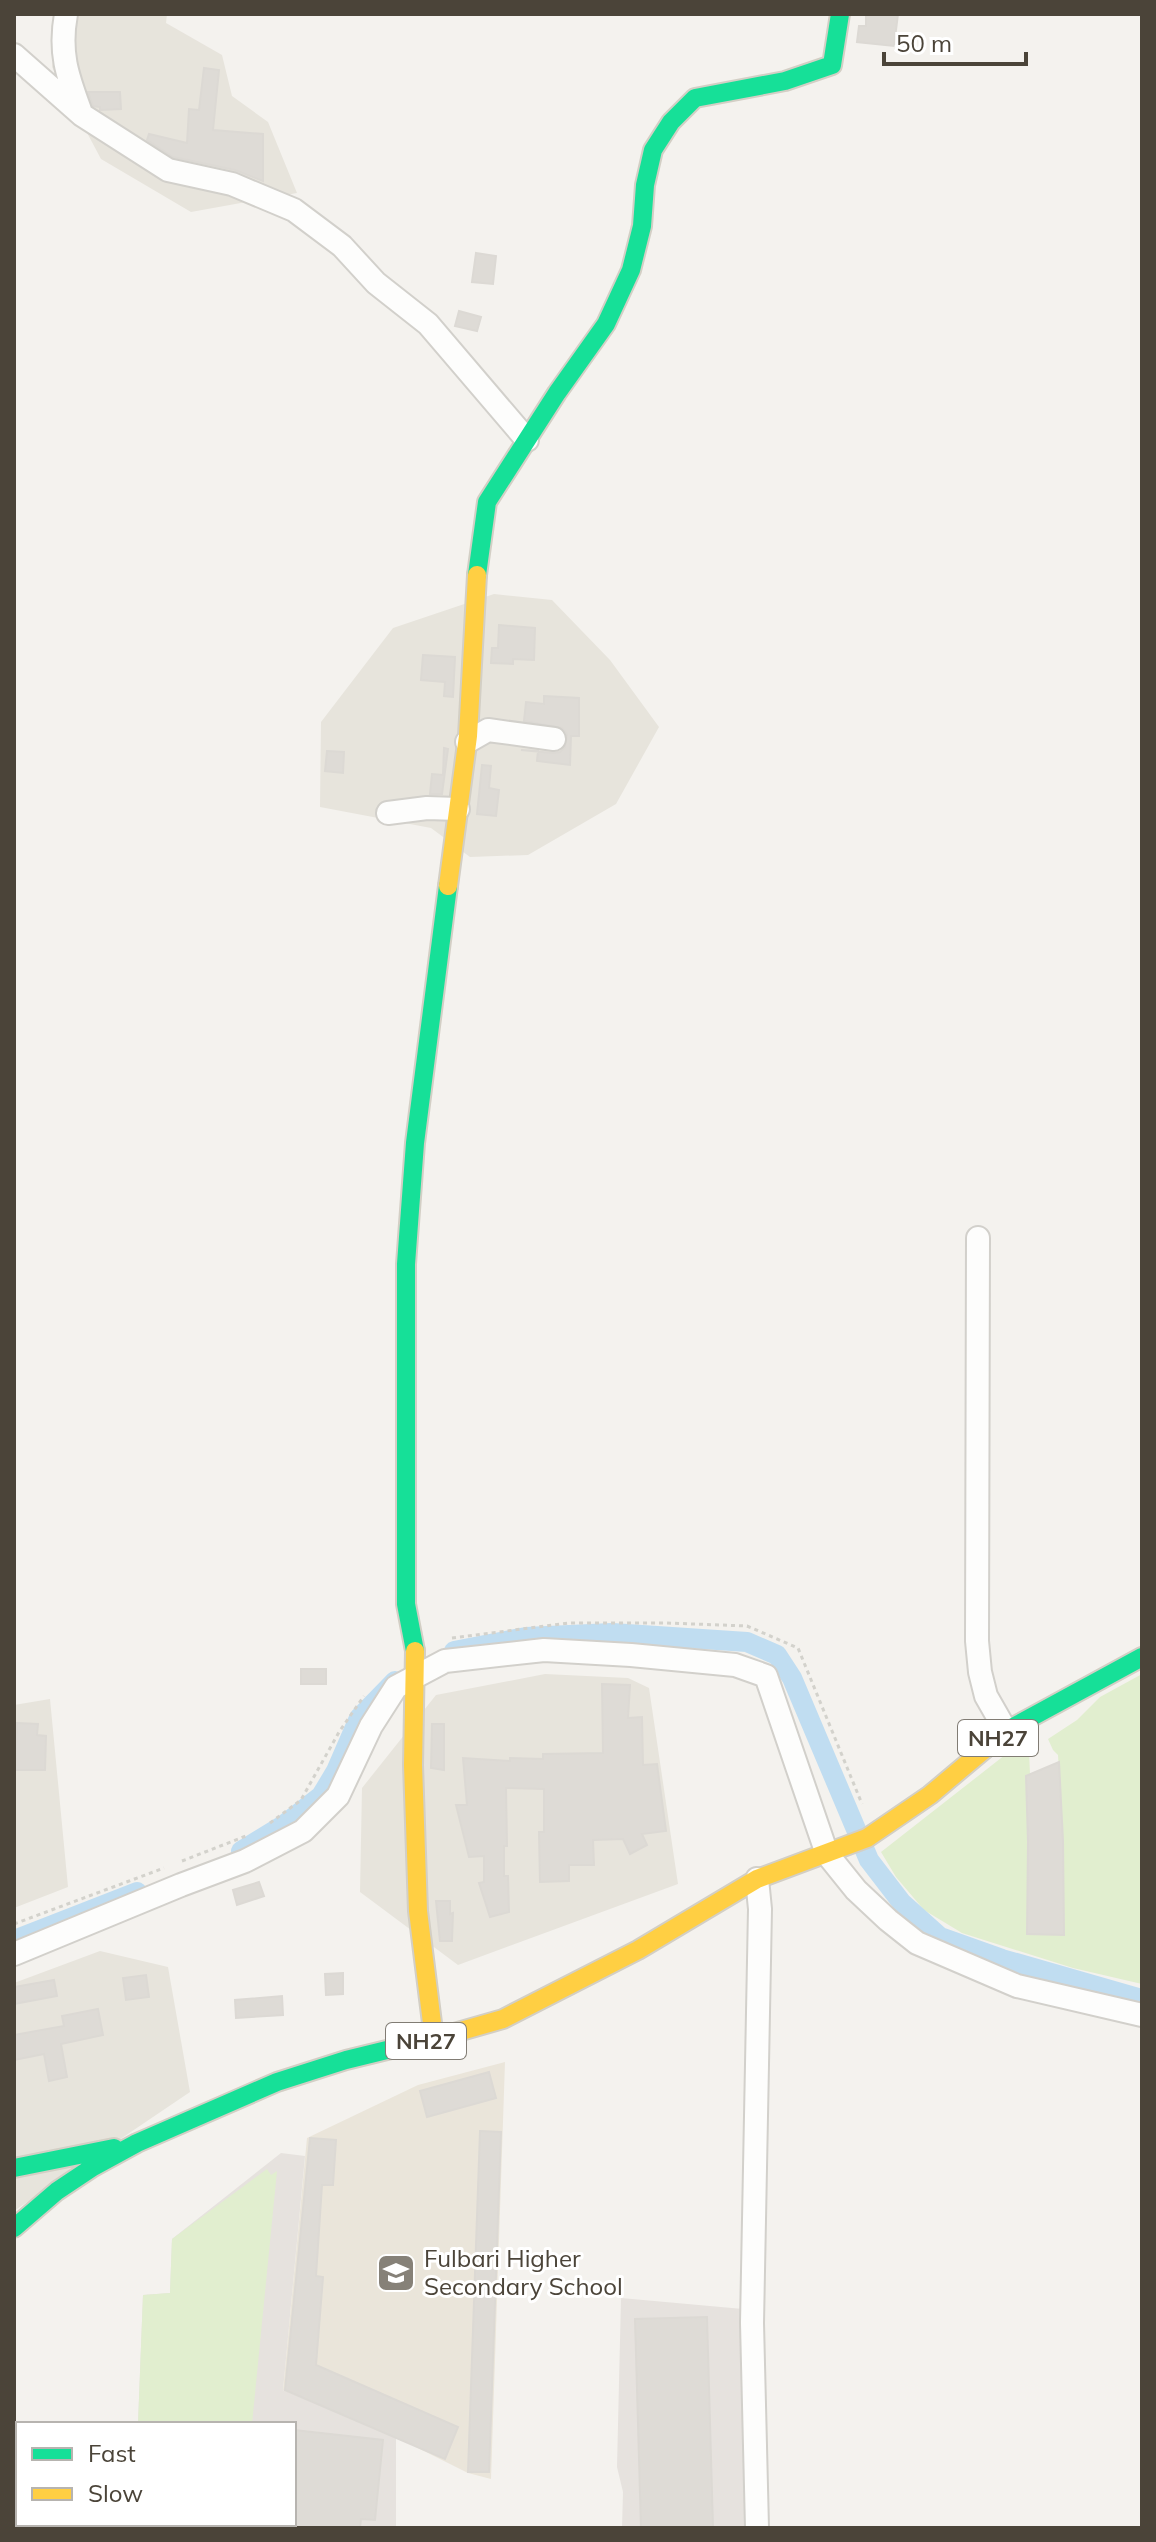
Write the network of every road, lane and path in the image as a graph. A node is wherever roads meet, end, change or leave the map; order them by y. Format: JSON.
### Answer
{"nodes":[{"id":1,"x":66,"y":14,"type":"edge"},
{"id":2,"x":840,"y":14,"type":"edge"},
{"id":3,"x":14,"y":55,"type":"edge"},
{"id":4,"x":82,"y":115,"type":"junction"},
{"id":5,"x":527,"y":440,"type":"junction"},
{"id":6,"x":471,"y":689,"type":"junction"},
{"id":7,"x":488,"y":730,"type":"junction"},
{"id":8,"x":554,"y":739,"type":"dead end"},
{"id":9,"x":467,"y":742,"type":"junction"},
{"id":10,"x":458,"y":809,"type":"junction"},
{"id":11,"x":388,"y":813,"type":"dead end"},
{"id":12,"x":978,"y":1238,"type":"dead end"},
{"id":13,"x":1142,"y":1657,"type":"edge"},
{"id":14,"x":416,"y":1676,"type":"junction"},
{"id":15,"x":368,"y":1693,"type":"dead end"},
{"id":16,"x":1006,"y":1731,"type":"junction"},
{"id":17,"x":261,"y":1830,"type":"dead end"},
{"id":18,"x":246,"y":1836,"type":"dead end"},
{"id":19,"x":834,"y":1852,"type":"junction"},
{"id":20,"x":757,"y":1879,"type":"junction"},
{"id":21,"x":14,"y":1924,"type":"edge"},
{"id":22,"x":14,"y":1954,"type":"edge"},
{"id":23,"x":1142,"y":2015,"type":"edge"},
{"id":24,"x":434,"y":2039,"type":"junction"},
{"id":25,"x":137,"y":2143,"type":"junction"},
{"id":26,"x":14,"y":2168,"type":"edge"},
{"id":27,"x":14,"y":2228,"type":"edge"},
{"id":28,"x":757,"y":2528,"type":"edge"}],
"edges":[{"from":1,"to":4,"type":"street"},
{"from":2,"to":5,"type":"main road"},
{"from":3,"to":4,"type":"street"},
{"from":4,"to":5,"type":"street"},
{"from":5,"to":6,"type":"main road"},
{"from":6,"to":7,"type":"street"},
{"from":6,"to":9,"type":"main road"},
{"from":7,"to":8,"type":"street"},
{"from":7,"to":9,"type":"street"},
{"from":9,"to":10,"type":"main road"},
{"from":10,"to":11,"type":"street"},
{"from":10,"to":14,"type":"main road"},
{"from":12,"to":16,"type":"street"},
{"from":13,"to":16,"type":"main road","number":"NH27"},
{"from":14,"to":19,"type":"street"},
{"from":14,"to":22,"type":"street"},
{"from":14,"to":24,"type":"main road"},
{"from":15,"to":17,"type":"path"},
{"from":16,"to":19,"type":"main road","number":"NH27"},
{"from":18,"to":21,"type":"path"},
{"from":19,"to":20,"type":"main road","number":"NH27"},
{"from":19,"to":23,"type":"street"},
{"from":20,"to":24,"type":"main road","number":"NH27"},
{"from":20,"to":28,"type":"street"},
{"from":24,"to":25,"type":"main road","number":"NH27"},
{"from":25,"to":26,"type":"main road"},
{"from":25,"to":27,"type":"main road","number":"NH27"}]}
